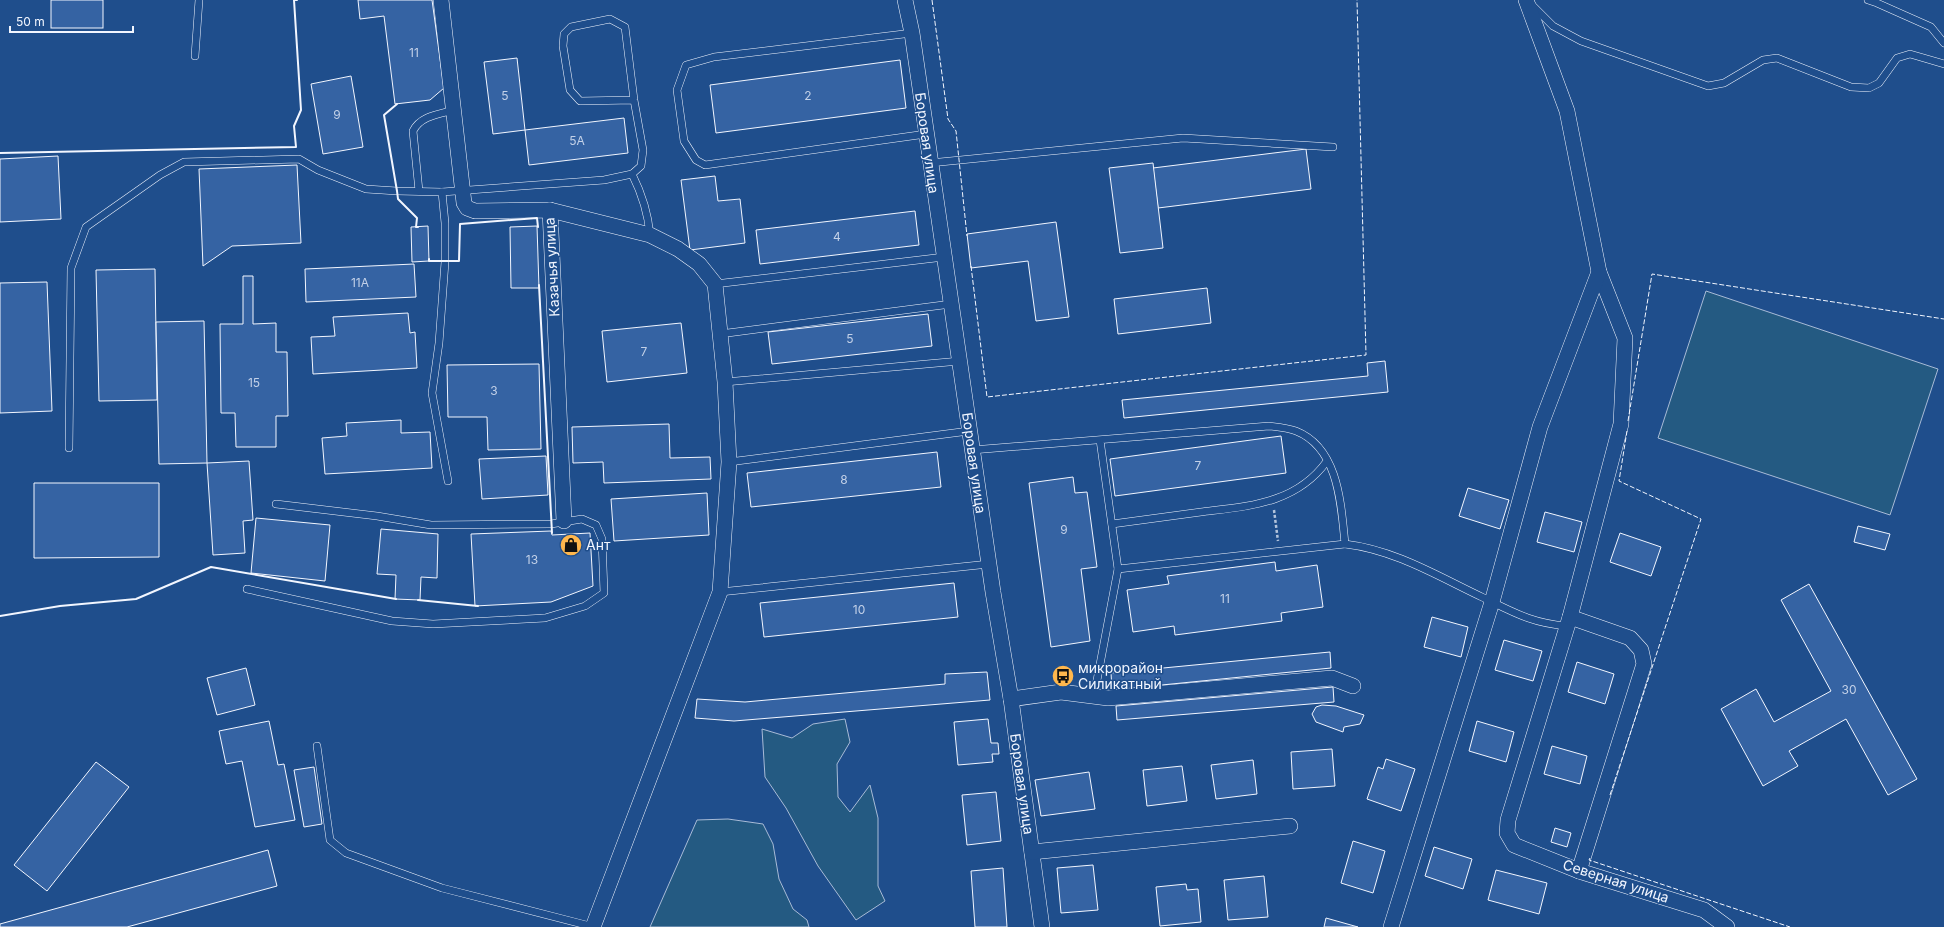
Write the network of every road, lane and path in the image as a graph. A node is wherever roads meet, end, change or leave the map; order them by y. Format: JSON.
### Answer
{"nodes":[{"id":1,"x":199,"y":0,"type":"edge"},
{"id":2,"x":440,"y":0,"type":"edge"},
{"id":3,"x":905,"y":0,"type":"edge"},
{"id":4,"x":1526,"y":0,"type":"edge"},
{"id":5,"x":1868,"y":0,"type":"edge"},
{"id":6,"x":912,"y":33,"type":"junction"},
{"id":7,"x":1944,"y":43,"type":"edge"},
{"id":8,"x":195,"y":56,"type":"dead end"},
{"id":9,"x":1944,"y":64,"type":"edge"},
{"id":10,"x":634,"y":100,"type":"junction"},
{"id":11,"x":454,"y":110,"type":"junction"},
{"id":12,"x":926,"y":134,"type":"junction"},
{"id":13,"x":1333,"y":147,"type":"dead end"},
{"id":14,"x":930,"y":163,"type":"junction"},
{"id":15,"x":632,"y":174,"type":"junction"},
{"id":16,"x":462,"y":190,"type":"junction"},
{"id":17,"x":419,"y":191,"type":"junction"},
{"id":18,"x":442,"y":192,"type":"junction"},
{"id":19,"x":550,"y":210,"type":"junction"},
{"id":20,"x":650,"y":235,"type":"junction"},
{"id":21,"x":944,"y":257,"type":"junction"},
{"id":22,"x":1599,"y":272,"type":"junction"},
{"id":23,"x":715,"y":284,"type":"junction"},
{"id":24,"x":951,"y":304,"type":"junction"},
{"id":25,"x":719,"y":334,"type":"junction"},
{"id":26,"x":960,"y":361,"type":"junction"},
{"id":27,"x":725,"y":382,"type":"junction"},
{"id":28,"x":969,"y":431,"type":"junction"},
{"id":29,"x":1100,"y":440,"type":"junction"},
{"id":30,"x":69,"y":448,"type":"dead end"},
{"id":31,"x":972,"y":450,"type":"junction"},
{"id":32,"x":1327,"y":461,"type":"junction"},
{"id":33,"x":729,"y":462,"type":"junction"},
{"id":34,"x":448,"y":480,"type":"dead end"},
{"id":35,"x":1272,"y":500,"type":"junction"},
{"id":36,"x":276,"y":504,"type":"dead end"},
{"id":37,"x":564,"y":522,"type":"junction"},
{"id":38,"x":1112,"y":524,"type":"junction"},
{"id":39,"x":1345,"y":544,"type":"junction"},
{"id":40,"x":1280,"y":551,"type":"junction"},
{"id":41,"x":989,"y":564,"type":"junction"},
{"id":42,"x":1118,"y":569,"type":"junction"},
{"id":43,"x":247,"y":589,"type":"dead end"},
{"id":44,"x":720,"y":592,"type":"junction"},
{"id":45,"x":1492,"y":602,"type":"junction"},
{"id":46,"x":1569,"y":622,"type":"junction"},
{"id":47,"x":1353,"y":686,"type":"dead end"},
{"id":48,"x":1094,"y":696,"type":"junction"},
{"id":49,"x":1011,"y":699,"type":"junction"},
{"id":50,"x":317,"y":746,"type":"dead end"},
{"id":51,"x":1290,"y":826,"type":"dead end"},
{"id":52,"x":1032,"y":852,"type":"junction"},
{"id":53,"x":1579,"y":871,"type":"junction"},
{"id":54,"x":593,"y":927,"type":"edge"},
{"id":55,"x":1042,"y":927,"type":"edge"},
{"id":56,"x":1391,"y":927,"type":"edge"},
{"id":57,"x":1727,"y":927,"type":"edge"}],
"edges":[{"from":1,"to":8,"type":"lane"},
{"from":2,"to":11,"type":"street","name":"Казачья улица"},
{"from":3,"to":6,"type":"street","name":"Боровая улица"},
{"from":4,"to":9,"type":"lane"},
{"from":4,"to":22,"type":"street"},
{"from":5,"to":7,"type":"lane"},
{"from":6,"to":12,"type":"street","name":"Боровая улица"},
{"from":6,"to":12,"type":"lane"},
{"from":10,"to":10,"type":"lane"},
{"from":10,"to":15,"type":"lane"},
{"from":11,"to":16,"type":"street","name":"Казачья улица"},
{"from":11,"to":17,"type":"lane"},
{"from":12,"to":14,"type":"street","name":"Боровая улица"},
{"from":13,"to":14,"type":"lane"},
{"from":14,"to":21,"type":"street","name":"Боровая улица"},
{"from":15,"to":16,"type":"lane"},
{"from":15,"to":20,"type":"lane"},
{"from":16,"to":18,"type":"lane"},
{"from":16,"to":19,"type":"street","name":"Казачья улица"},
{"from":17,"to":18,"type":"lane"},
{"from":17,"to":30,"type":"lane"},
{"from":18,"to":34,"type":"lane"},
{"from":19,"to":20,"type":"street"},
{"from":19,"to":37,"type":"street","name":"Казачья улица"},
{"from":20,"to":23,"type":"street"},
{"from":21,"to":23,"type":"lane"},
{"from":21,"to":24,"type":"street","name":"Боровая улица"},
{"from":22,"to":45,"type":"street"},
{"from":22,"to":46,"type":"street"},
{"from":23,"to":25,"type":"street"},
{"from":24,"to":25,"type":"lane"},
{"from":24,"to":26,"type":"street","name":"Боровая улица"},
{"from":25,"to":27,"type":"street"},
{"from":26,"to":27,"type":"lane"},
{"from":26,"to":28,"type":"street","name":"Боровая улица"},
{"from":27,"to":33,"type":"street"},
{"from":28,"to":31,"type":"street","name":"Боровая улица"},
{"from":28,"to":33,"type":"lane"},
{"from":29,"to":31,"type":"lane"},
{"from":29,"to":32,"type":"lane"},
{"from":29,"to":38,"type":"lane"},
{"from":31,"to":41,"type":"street","name":"Боровая улица"},
{"from":32,"to":35,"type":"lane"},
{"from":32,"to":39,"type":"lane"},
{"from":33,"to":44,"type":"street"},
{"from":35,"to":38,"type":"lane"},
{"from":35,"to":40,"type":"path"},
{"from":36,"to":37,"type":"lane"},
{"from":37,"to":43,"type":"lane"},
{"from":38,"to":42,"type":"lane"},
{"from":39,"to":40,"type":"lane"},
{"from":39,"to":45,"type":"lane"},
{"from":40,"to":42,"type":"lane"},
{"from":41,"to":44,"type":"lane"},
{"from":41,"to":49,"type":"street","name":"Боровая улица"},
{"from":42,"to":48,"type":"lane"},
{"from":44,"to":54,"type":"street"},
{"from":45,"to":46,"type":"lane"},
{"from":45,"to":56,"type":"street"},
{"from":46,"to":53,"type":"street","name":"Северная улица"},
{"from":46,"to":53,"type":"street"},
{"from":47,"to":48,"type":"street"},
{"from":48,"to":49,"type":"street"},
{"from":49,"to":52,"type":"street","name":"Боровая улица"},
{"from":50,"to":54,"type":"lane"},
{"from":51,"to":52,"type":"street"},
{"from":52,"to":55,"type":"street","name":"Боровая улица"},
{"from":53,"to":57,"type":"street","name":"Северная улица"}]}
